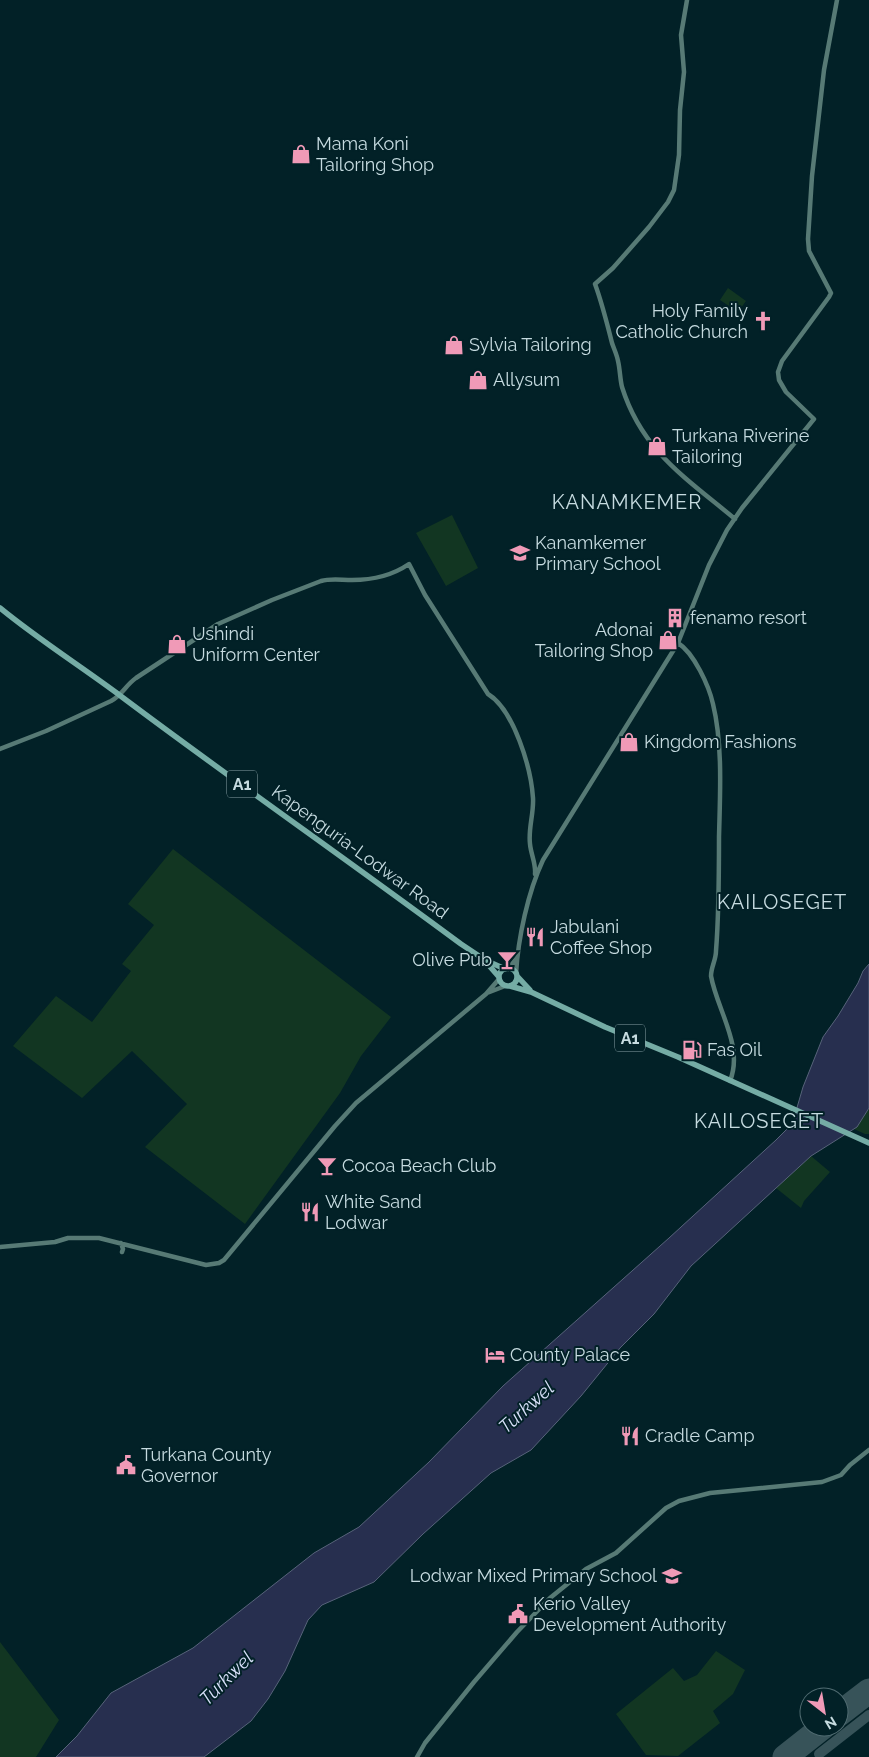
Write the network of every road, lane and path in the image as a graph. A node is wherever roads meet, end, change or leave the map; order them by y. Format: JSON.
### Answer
{"nodes":[{"id":1,"x":687,"y":0,"type":"edge"},
{"id":2,"x":837,"y":0,"type":"edge"},
{"id":3,"x":735,"y":519,"type":"junction"},
{"id":4,"x":0,"y":608,"type":"edge"},
{"id":5,"x":678,"y":643,"type":"junction"},
{"id":6,"x":121,"y":696,"type":"junction"},
{"id":7,"x":0,"y":749,"type":"edge"},
{"id":8,"x":535,"y":880,"type":"junction"},
{"id":9,"x":517,"y":958,"type":"junction"},
{"id":10,"x":485,"y":960,"type":"junction"},
{"id":11,"x":506,"y":969,"type":"junction"},
{"id":12,"x":516,"y":975,"type":"junction"},
{"id":13,"x":499,"y":978,"type":"junction"},
{"id":14,"x":508,"y":986,"type":"junction"},
{"id":15,"x":531,"y":992,"type":"junction"},
{"id":16,"x":486,"y":994,"type":"junction"},
{"id":17,"x":730,"y":1081,"type":"junction"},
{"id":18,"x":869,"y":1144,"type":"edge"},
{"id":19,"x":121,"y":1242,"type":"junction"},
{"id":20,"x":0,"y":1247,"type":"edge"},
{"id":21,"x":122,"y":1252,"type":"dead end"},
{"id":22,"x":869,"y":1450,"type":"edge"},
{"id":23,"x":417,"y":1757,"type":"edge"}],
"edges":[{"from":1,"to":3,"type":"street"},
{"from":2,"to":3,"type":"street"},
{"from":3,"to":5,"type":"street"},
{"from":4,"to":6,"type":"highway","name":"Kapenguria-Lodwar Road","number":"A1"},
{"from":5,"to":8,"type":"street"},
{"from":5,"to":17,"type":"street"},
{"from":6,"to":7,"type":"street"},
{"from":6,"to":8,"type":"street"},
{"from":6,"to":10,"type":"highway","name":"Kapenguria-Lodwar Road","number":"A1"},
{"from":8,"to":9,"type":"street"},
{"from":9,"to":11,"type":"street"},
{"from":9,"to":12,"type":"street"},
{"from":10,"to":11,"type":"highway","name":"Kapenguria-Lodwar Road","number":"A1"},
{"from":10,"to":13,"type":"highway","name":"Kapenguria-Lodwar Road","number":"A1"},
{"from":11,"to":12,"type":"highway"},
{"from":11,"to":13,"type":"highway"},
{"from":12,"to":14,"type":"highway"},
{"from":12,"to":15,"type":"highway","number":"A1"},
{"from":13,"to":14,"type":"highway"},
{"from":13,"to":16,"type":"street"},
{"from":14,"to":15,"type":"highway","number":"A1"},
{"from":14,"to":16,"type":"street"},
{"from":15,"to":17,"type":"highway","number":"A1"},
{"from":16,"to":19,"type":"street"},
{"from":17,"to":18,"type":"highway","number":"A1"},
{"from":19,"to":20,"type":"street"},
{"from":19,"to":21,"type":"street"},
{"from":22,"to":23,"type":"street"}]}
